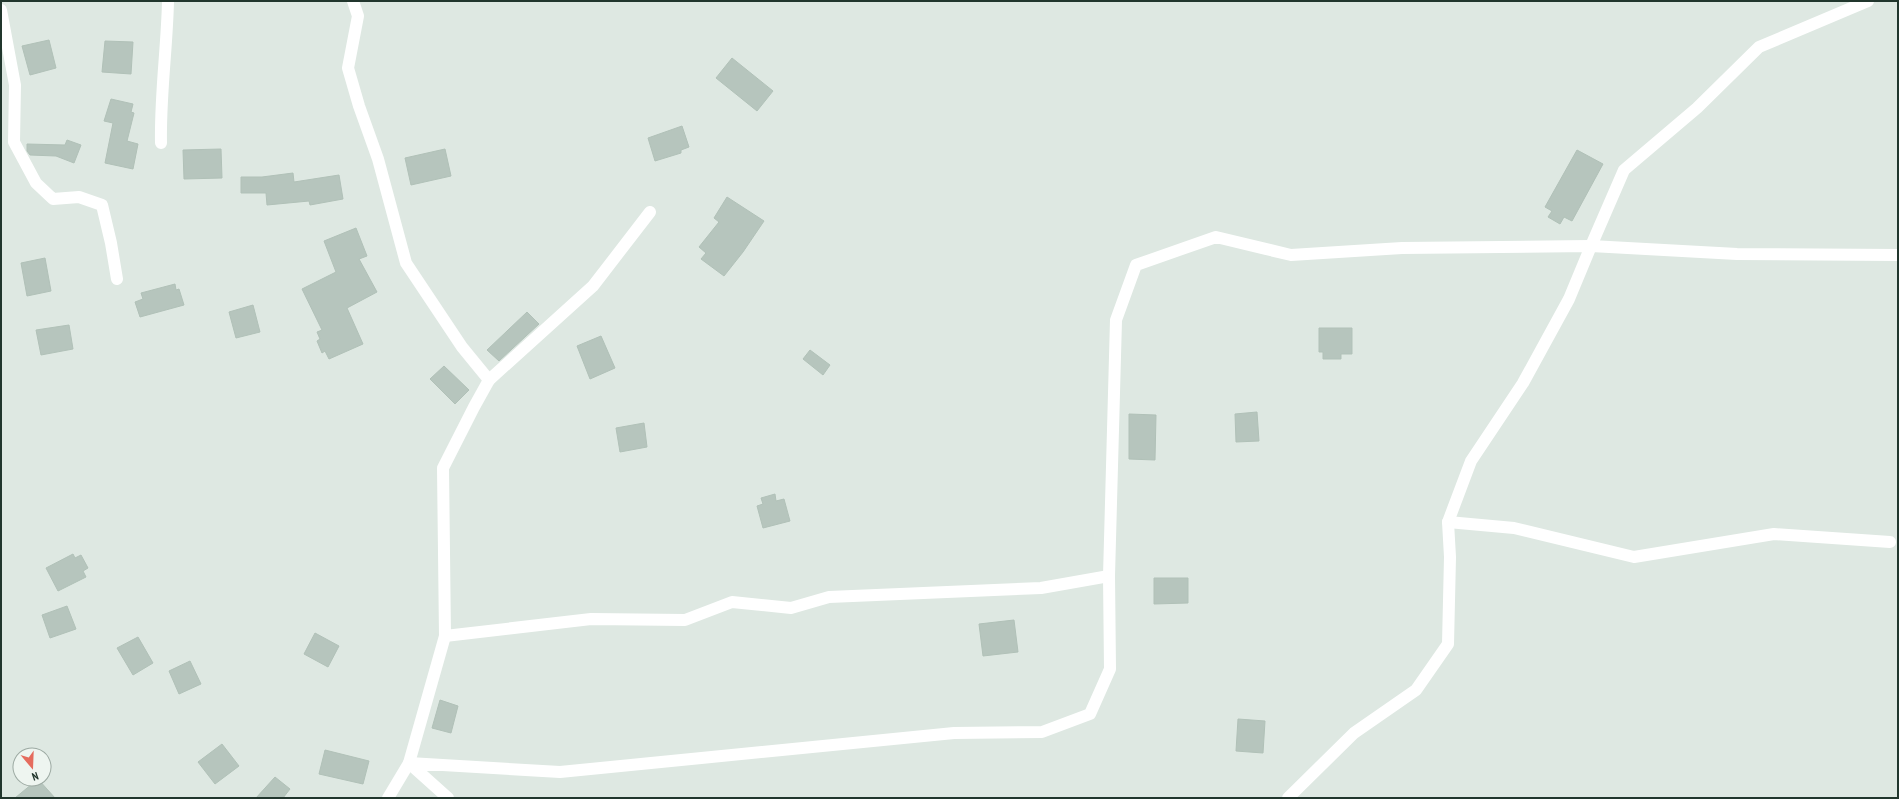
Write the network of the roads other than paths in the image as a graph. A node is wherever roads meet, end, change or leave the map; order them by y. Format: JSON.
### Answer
{"nodes":[{"id":1,"x":168,"y":1,"type":"edge"},
{"id":2,"x":353,"y":1,"type":"edge"},
{"id":3,"x":1868,"y":1,"type":"edge"},
{"id":4,"x":1,"y":10,"type":"edge"},
{"id":5,"x":161,"y":143,"type":"dead end"},
{"id":6,"x":650,"y":212,"type":"dead end"},
{"id":7,"x":1591,"y":246,"type":"junction"},
{"id":8,"x":1898,"y":256,"type":"edge"},
{"id":9,"x":116,"y":279,"type":"dead end"},
{"id":10,"x":490,"y":380,"type":"junction"},
{"id":11,"x":1448,"y":522,"type":"junction"},
{"id":12,"x":1890,"y":542,"type":"dead end"},
{"id":13,"x":1109,"y":576,"type":"junction"},
{"id":14,"x":445,"y":636,"type":"junction"},
{"id":15,"x":409,"y":763,"type":"junction"},
{"id":16,"x":388,"y":798,"type":"edge"},
{"id":17,"x":448,"y":798,"type":"edge"},
{"id":18,"x":1288,"y":798,"type":"edge"}],
"edges":[{"from":1,"to":5,"type":"street"},
{"from":2,"to":10,"type":"street"},
{"from":3,"to":7,"type":"street"},
{"from":4,"to":9,"type":"street"},
{"from":6,"to":10,"type":"street"},
{"from":7,"to":8,"type":"street"},
{"from":7,"to":11,"type":"street"},
{"from":7,"to":13,"type":"street"},
{"from":10,"to":14,"type":"street"},
{"from":11,"to":12,"type":"street"},
{"from":11,"to":18,"type":"street"},
{"from":13,"to":14,"type":"street"},
{"from":13,"to":15,"type":"street"},
{"from":14,"to":15,"type":"street"},
{"from":15,"to":16,"type":"street"},
{"from":15,"to":17,"type":"street"}]}
